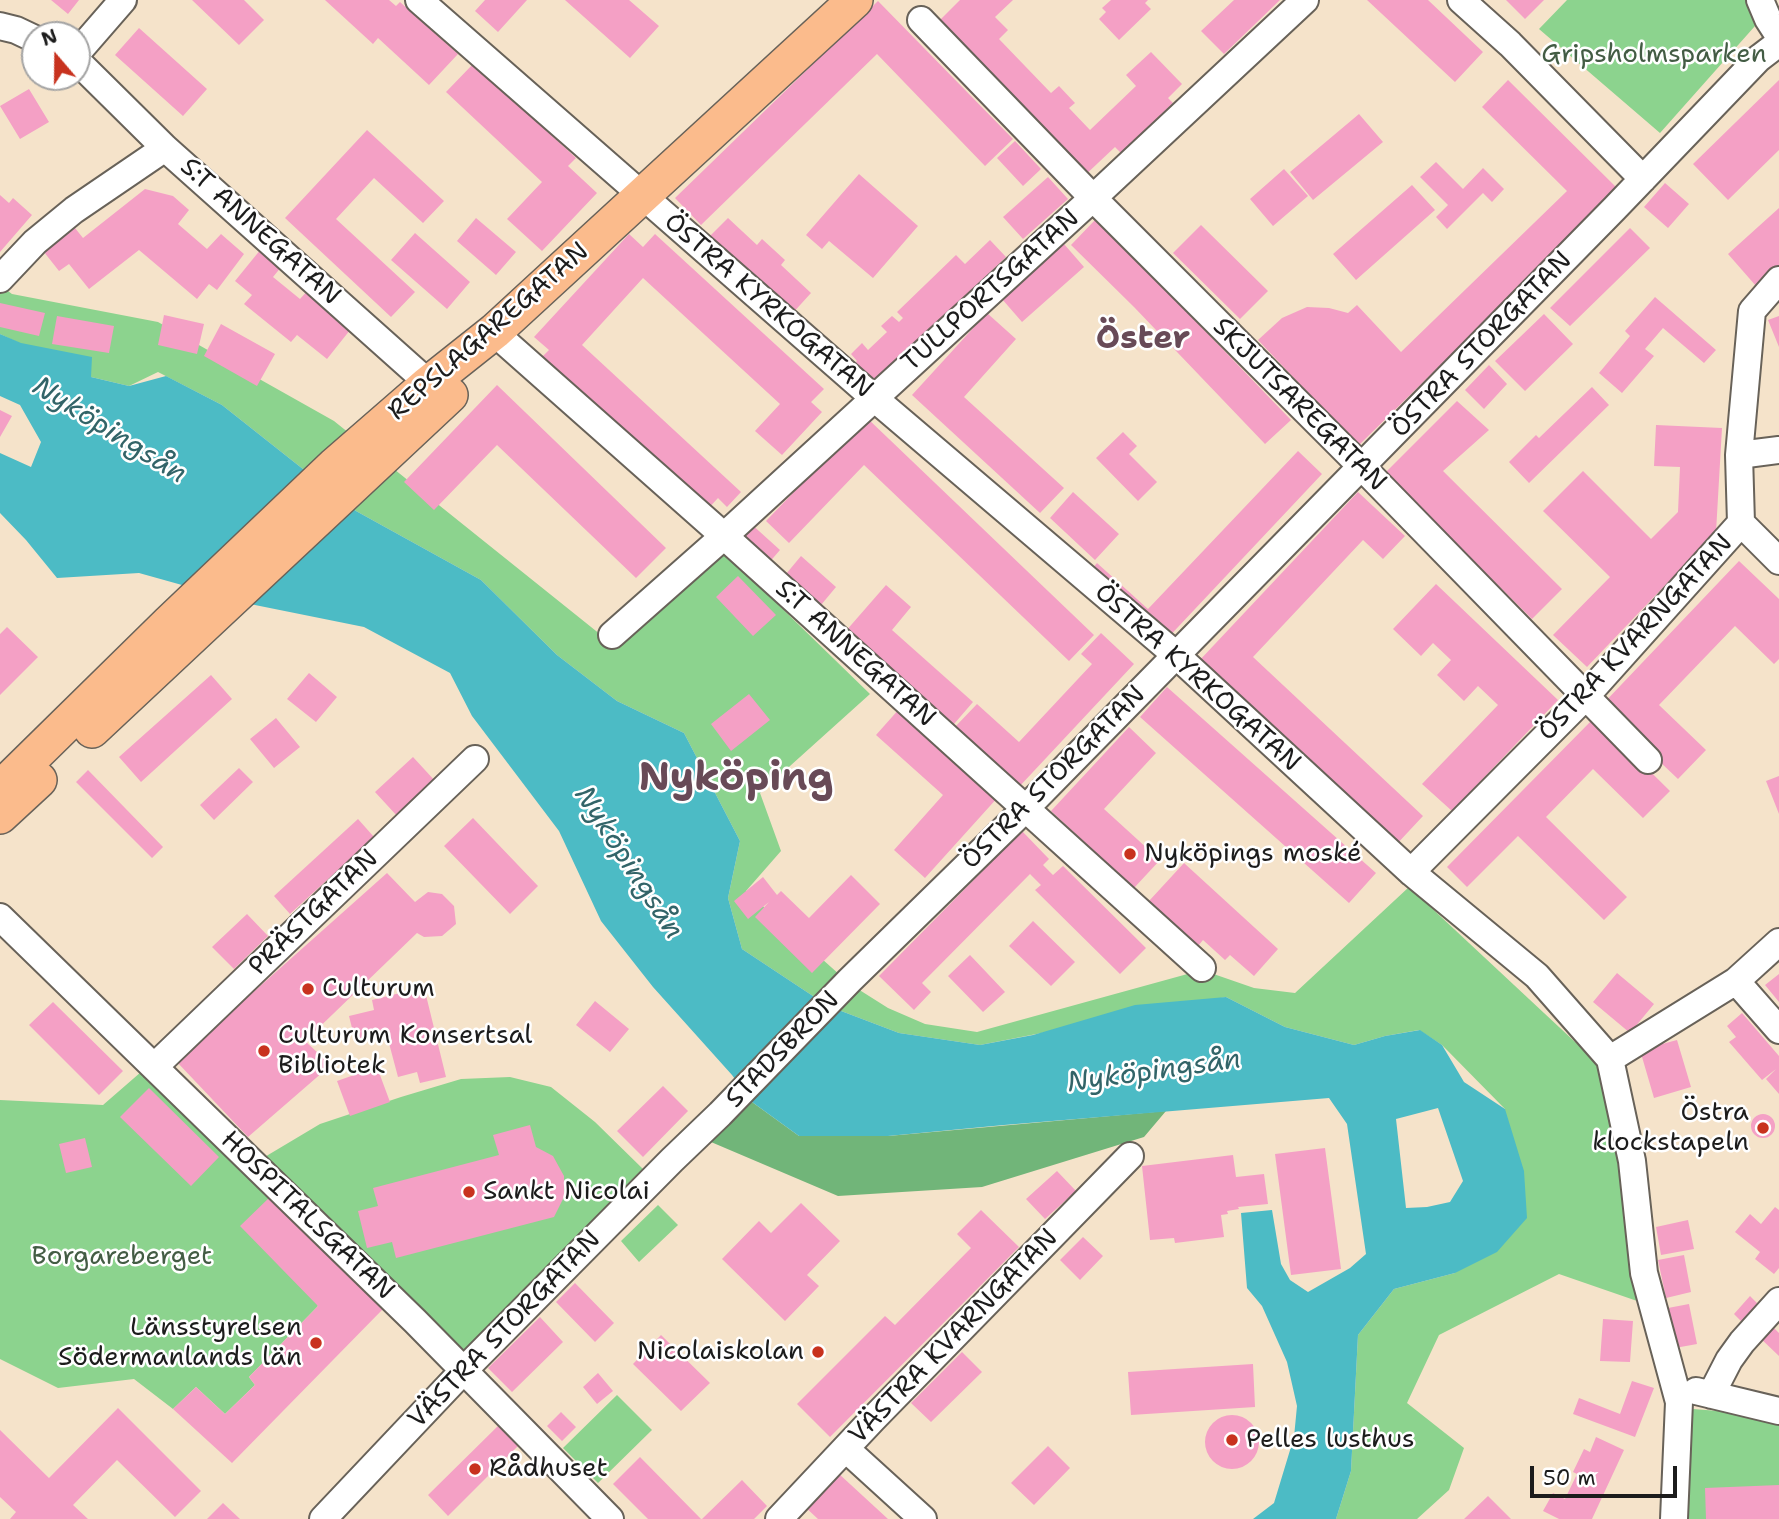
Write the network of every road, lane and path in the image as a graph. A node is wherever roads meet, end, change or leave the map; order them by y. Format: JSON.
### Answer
{"nodes":[{"id":1,"x":123,"y":0,"type":"edge"},
{"id":2,"x":419,"y":0,"type":"edge"},
{"id":3,"x":855,"y":0,"type":"edge"},
{"id":4,"x":1305,"y":0,"type":"edge"},
{"id":5,"x":1461,"y":0,"type":"edge"},
{"id":6,"x":1760,"y":0,"type":"edge"},
{"id":7,"x":921,"y":20,"type":"dead end"},
{"id":8,"x":0,"y":26,"type":"edge"},
{"id":9,"x":21,"y":32,"type":"edge"},
{"id":10,"x":1779,"y":36,"type":"edge"},
{"id":11,"x":91,"y":37,"type":"edge"},
{"id":12,"x":1779,"y":43,"type":"edge"},
{"id":13,"x":91,"y":75,"type":"edge"},
{"id":14,"x":165,"y":148,"type":"junction"},
{"id":15,"x":1643,"y":179,"type":"junction"},
{"id":16,"x":642,"y":197,"type":"junction"},
{"id":17,"x":1093,"y":198,"type":"junction"},
{"id":18,"x":0,"y":279,"type":"edge"},
{"id":19,"x":1779,"y":280,"type":"edge"},
{"id":20,"x":506,"y":343,"type":"junction"},
{"id":21,"x":435,"y":394,"type":"junction"},
{"id":22,"x":874,"y":398,"type":"junction"},
{"id":23,"x":1779,"y":450,"type":"edge"},
{"id":24,"x":1739,"y":455,"type":"junction"},
{"id":25,"x":1362,"y":467,"type":"junction"},
{"id":26,"x":1741,"y":523,"type":"junction"},
{"id":27,"x":724,"y":536,"type":"junction"},
{"id":28,"x":1779,"y":561,"type":"edge"},
{"id":29,"x":181,"y":629,"type":"junction"},
{"id":30,"x":612,"y":635,"type":"dead end"},
{"id":31,"x":1176,"y":655,"type":"junction"},
{"id":32,"x":1585,"y":697,"type":"junction"},
{"id":33,"x":475,"y":759,"type":"dead end"},
{"id":34,"x":1648,"y":760,"type":"dead end"},
{"id":35,"x":0,"y":789,"type":"edge"},
{"id":36,"x":1026,"y":808,"type":"junction"},
{"id":37,"x":0,"y":816,"type":"edge"},
{"id":38,"x":1411,"y":872,"type":"junction"},
{"id":39,"x":0,"y":917,"type":"edge"},
{"id":40,"x":1779,"y":942,"type":"edge"},
{"id":41,"x":1202,"y":968,"type":"dead end"},
{"id":42,"x":1736,"y":981,"type":"junction"},
{"id":43,"x":845,"y":985,"type":"joint"},
{"id":44,"x":1779,"y":1030,"type":"edge"},
{"id":45,"x":1610,"y":1059,"type":"junction"},
{"id":46,"x":154,"y":1067,"type":"junction"},
{"id":47,"x":720,"y":1114,"type":"joint"},
{"id":48,"x":1130,"y":1156,"type":"dead end"},
{"id":49,"x":1779,"y":1301,"type":"edge"},
{"id":50,"x":464,"y":1370,"type":"junction"},
{"id":51,"x":1675,"y":1385,"type":"junction"},
{"id":52,"x":1711,"y":1395,"type":"junction"},
{"id":53,"x":1779,"y":1411,"type":"edge"},
{"id":54,"x":846,"y":1449,"type":"junction"},
{"id":55,"x":323,"y":1519,"type":"edge"},
{"id":56,"x":610,"y":1519,"type":"edge"},
{"id":57,"x":779,"y":1519,"type":"edge"},
{"id":58,"x":923,"y":1519,"type":"edge"},
{"id":59,"x":1674,"y":1519,"type":"edge"}],
"edges":[{"from":1,"to":11,"type":"street"},
{"from":2,"to":16,"type":"street","name":"ÖSTRA KYRKOGATAN"},
{"from":3,"to":16,"type":"main road","name":"REPSLAGAREGATAN"},
{"from":4,"to":17,"type":"street","name":"TULLPORTSGATAN"},
{"from":5,"to":15,"type":"street"},
{"from":6,"to":10,"type":"street"},
{"from":7,"to":17,"type":"street","name":"SKJUTSAREGATAN"},
{"from":8,"to":9,"type":"street"},
{"from":12,"to":15,"type":"street","name":"ÖSTRA STORGATAN"},
{"from":13,"to":14,"type":"street","name":"S:T ANNEGATAN"},
{"from":14,"to":18,"type":"street"},
{"from":14,"to":21,"type":"street","name":"S:T ANNEGATAN"},
{"from":15,"to":25,"type":"street","name":"ÖSTRA STORGATAN"},
{"from":16,"to":20,"type":"main road","name":"REPSLAGAREGATAN"},
{"from":16,"to":21,"type":"main road","name":"REPSLAGAREGATAN"},
{"from":16,"to":22,"type":"street","name":"ÖSTRA KYRKOGATAN"},
{"from":17,"to":22,"type":"street","name":"TULLPORTSGATAN"},
{"from":17,"to":25,"type":"street","name":"SKJUTSAREGATAN"},
{"from":19,"to":24,"type":"street","name":"ÖSTRA KVARNGATAN"},
{"from":20,"to":21,"type":"main road","name":"REPSLAGAREGATAN"},
{"from":20,"to":27,"type":"street","name":"S:T ANNEGATAN"},
{"from":21,"to":29,"type":"main road","name":"REPSLAGAREGATAN"},
{"from":22,"to":27,"type":"street","name":"TULLPORTSGATAN"},
{"from":22,"to":31,"type":"street","name":"ÖSTRA KYRKOGATAN"},
{"from":23,"to":24,"type":"street"},
{"from":24,"to":26,"type":"street","name":"ÖSTRA KVARNGATAN"},
{"from":25,"to":31,"type":"street","name":"ÖSTRA STORGATAN"},
{"from":25,"to":32,"type":"street","name":"SKJUTSAREGATAN"},
{"from":26,"to":28,"type":"street"},
{"from":26,"to":32,"type":"street","name":"ÖSTRA KVARNGATAN"},
{"from":27,"to":30,"type":"street","name":"TULLPORTSGATAN"},
{"from":27,"to":36,"type":"street","name":"S:T ANNEGATAN"},
{"from":29,"to":35,"type":"main road"},
{"from":29,"to":37,"type":"main road"},
{"from":31,"to":36,"type":"street","name":"ÖSTRA STORGATAN"},
{"from":31,"to":38,"type":"street","name":"ÖSTRA KYRKOGATAN"},
{"from":32,"to":34,"type":"street","name":"SKJUTSAREGATAN"},
{"from":32,"to":38,"type":"street","name":"ÖSTRA KVARNGATAN"},
{"from":33,"to":46,"type":"street","name":"PRÄSTGATAN"},
{"from":36,"to":41,"type":"street","name":"S:T ANNEGATAN"},
{"from":36,"to":43,"type":"street","name":"ÖSTRA STORGATAN"},
{"from":38,"to":45,"type":"street","name":"ÖSTRA KYRKOGATAN"},
{"from":39,"to":46,"type":"street","name":"HOSPITALSGATAN"},
{"from":40,"to":42,"type":"street"},
{"from":42,"to":44,"type":"street"},
{"from":42,"to":45,"type":"street"},
{"from":43,"to":47,"type":"street","name":"STADSBRON"},
{"from":45,"to":51,"type":"street","name":"ÖSTRA KYRKOGATAN"},
{"from":46,"to":50,"type":"street","name":"HOSPITALSGATAN"},
{"from":47,"to":50,"type":"street","name":"VÄSTRA STORGATAN"},
{"from":48,"to":54,"type":"street","name":"VÄSTRA KVARNGATAN"},
{"from":49,"to":52,"type":"street"},
{"from":50,"to":55,"type":"street","name":"VÄSTRA STORGATAN"},
{"from":50,"to":56,"type":"street","name":"HOSPITALSGATAN"},
{"from":51,"to":52,"type":"street"},
{"from":51,"to":59,"type":"street","name":"ÖSTRA KYRKOGATAN"},
{"from":52,"to":53,"type":"street"},
{"from":54,"to":57,"type":"street","name":"VÄSTRA KVARNGATAN"},
{"from":54,"to":58,"type":"street"}]}
